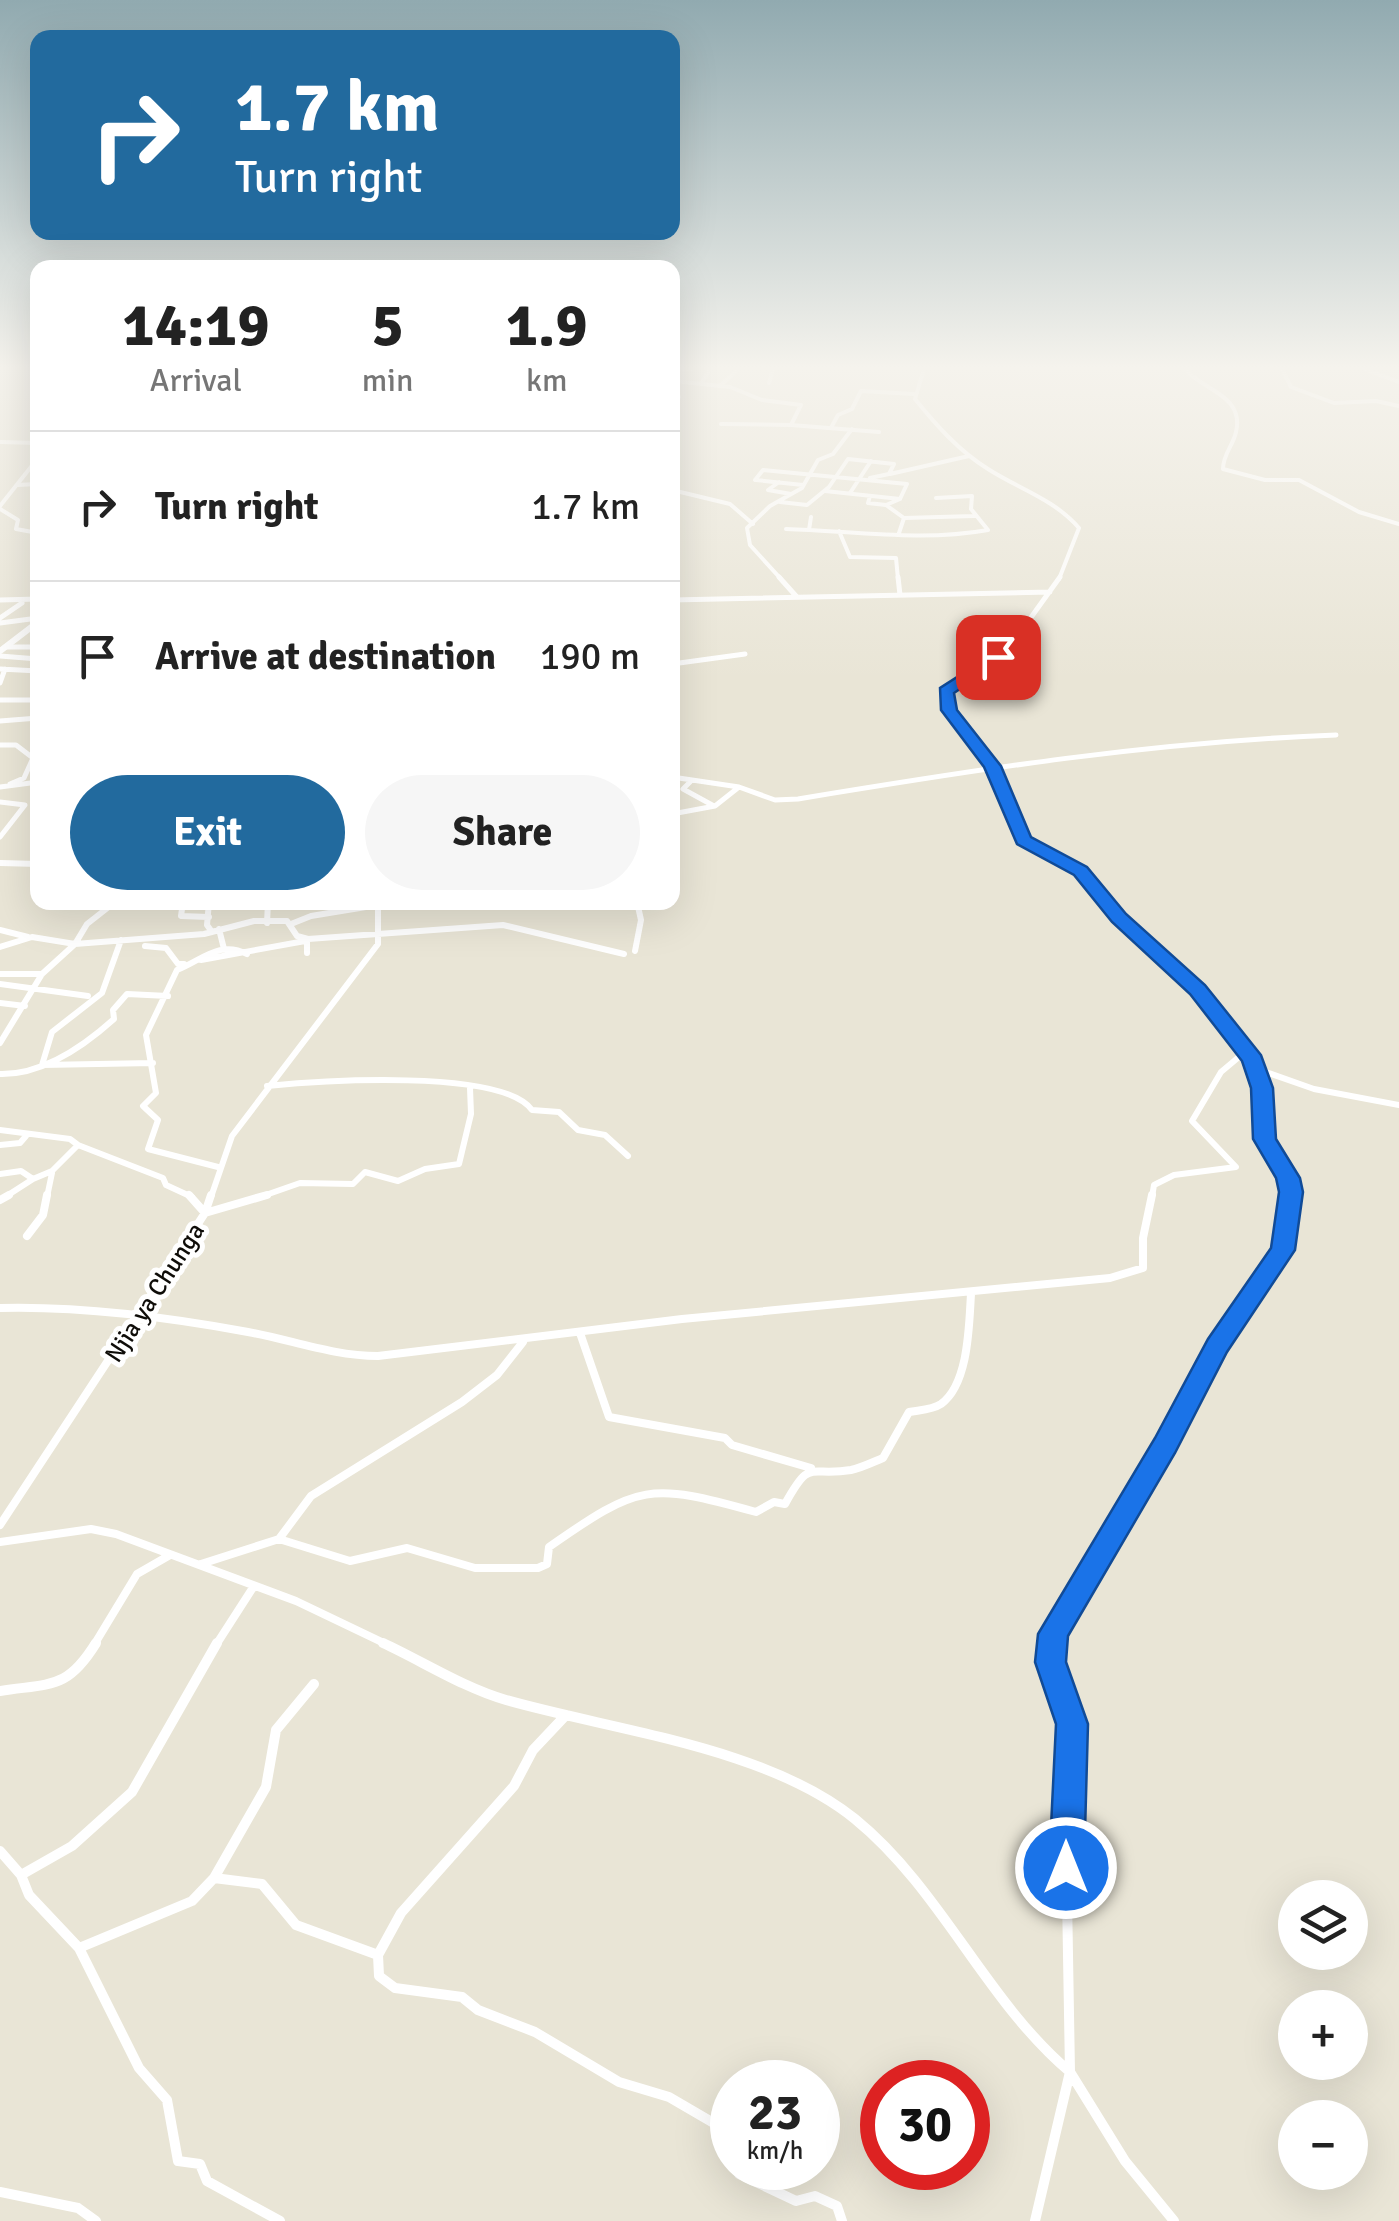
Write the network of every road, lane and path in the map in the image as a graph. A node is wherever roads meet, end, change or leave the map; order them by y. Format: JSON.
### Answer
{"nodes":[{"id":1,"x":26,"y":473,"type":"edge"},
{"id":2,"x":761,"y":473,"type":"edge"},
{"id":3,"x":788,"y":473,"type":"edge"},
{"id":4,"x":839,"y":473,"type":"edge"},
{"id":5,"x":864,"y":473,"type":"edge"},
{"id":6,"x":895,"y":473,"type":"edge"},
{"id":7,"x":997,"y":473,"type":"edge"},
{"id":8,"x":1239,"y":473,"type":"edge"},
{"id":9,"x":889,"y":474,"type":"joint"},
{"id":10,"x":810,"y":475,"type":"junction"},
{"id":11,"x":835,"y":478,"type":"junction"},
{"id":12,"x":859,"y":480,"type":"junction"},
{"id":13,"x":778,"y":482,"type":"junction"},
{"id":14,"x":884,"y":482,"type":"junction"},
{"id":15,"x":30,"y":484,"type":"edge"},
{"id":16,"x":16,"y":485,"type":"junction"},
{"id":17,"x":804,"y":485,"type":"junction"},
{"id":18,"x":825,"y":491,"type":"junction"},
{"id":19,"x":8,"y":492,"type":"junction"},
{"id":20,"x":680,"y":492,"type":"edge"},
{"id":21,"x":0,"y":493,"type":"edge"},
{"id":22,"x":792,"y":494,"type":"junction"},
{"id":23,"x":849,"y":494,"type":"junction"},
{"id":24,"x":873,"y":496,"type":"junction"},
{"id":25,"x":936,"y":498,"type":"dead end"},
{"id":26,"x":900,"y":499,"type":"junction"},
{"id":27,"x":779,"y":502,"type":"junction"},
{"id":28,"x":886,"y":504,"type":"junction"},
{"id":29,"x":0,"y":508,"type":"edge"},
{"id":30,"x":976,"y":516,"type":"junction"},
{"id":31,"x":811,"y":517,"type":"dead end"},
{"id":32,"x":904,"y":518,"type":"junction"},
{"id":33,"x":753,"y":524,"type":"junction"},
{"id":34,"x":1399,"y":524,"type":"edge"},
{"id":35,"x":786,"y":529,"type":"dead end"},
{"id":36,"x":809,"y":530,"type":"junction"},
{"id":37,"x":839,"y":531,"type":"junction"},
{"id":38,"x":30,"y":532,"type":"edge"},
{"id":39,"x":899,"y":534,"type":"junction"},
{"id":40,"x":1050,"y":592,"type":"junction"},
{"id":41,"x":900,"y":594,"type":"junction"},
{"id":42,"x":796,"y":596,"type":"junction"},
{"id":43,"x":0,"y":600,"type":"edge"},
{"id":44,"x":28,"y":600,"type":"joint"},
{"id":45,"x":680,"y":600,"type":"edge"},
{"id":46,"x":0,"y":620,"type":"edge"},
{"id":47,"x":30,"y":620,"type":"edge"},
{"id":48,"x":30,"y":627,"type":"edge"},
{"id":49,"x":30,"y":648,"type":"edge"},
{"id":50,"x":1,"y":651,"type":"edge"},
{"id":51,"x":745,"y":654,"type":"dead end"},
{"id":52,"x":30,"y":657,"type":"edge"},
{"id":53,"x":680,"y":663,"type":"edge"},
{"id":54,"x":3,"y":669,"type":"edge"},
{"id":55,"x":30,"y":671,"type":"edge"},
{"id":56,"x":0,"y":682,"type":"edge"},
{"id":57,"x":0,"y":700,"type":"edge"},
{"id":58,"x":30,"y":700,"type":"edge"},
{"id":59,"x":30,"y":718,"type":"edge"},
{"id":60,"x":0,"y":720,"type":"edge"},
{"id":61,"x":1336,"y":735,"type":"dead end"},
{"id":62,"x":0,"y":745,"type":"edge"},
{"id":63,"x":30,"y":756,"type":"edge"},
{"id":64,"x":30,"y":765,"type":"edge"},
{"id":65,"x":992,"y":766,"type":"junction"},
{"id":66,"x":680,"y":779,"type":"edge"},
{"id":67,"x":690,"y":782,"type":"junction"},
{"id":68,"x":30,"y":783,"type":"edge"},
{"id":69,"x":10,"y":784,"type":"junction"},
{"id":70,"x":0,"y":787,"type":"edge"},
{"id":71,"x":739,"y":787,"type":"junction"},
{"id":72,"x":0,"y":802,"type":"edge"},
{"id":73,"x":715,"y":806,"type":"junction"},
{"id":74,"x":680,"y":813,"type":"edge"},
{"id":75,"x":0,"y":838,"type":"edge"},
{"id":76,"x":0,"y":863,"type":"edge"},
{"id":77,"x":30,"y":864,"type":"edge"},
{"id":78,"x":105,"y":910,"type":"edge"},
{"id":79,"x":182,"y":910,"type":"edge"},
{"id":80,"x":209,"y":910,"type":"edge"},
{"id":81,"x":268,"y":910,"type":"edge"},
{"id":82,"x":344,"y":910,"type":"edge"},
{"id":83,"x":378,"y":910,"type":"edge"},
{"id":84,"x":639,"y":910,"type":"edge"},
{"id":85,"x":209,"y":916,"type":"junction"},
{"id":86,"x":268,"y":923,"type":"junction"},
{"id":87,"x":291,"y":924,"type":"junction"},
{"id":88,"x":0,"y":930,"type":"edge"},
{"id":89,"x":216,"y":931,"type":"junction"},
{"id":90,"x":376,"y":934,"type":"junction"},
{"id":91,"x":32,"y":937,"type":"junction"},
{"id":92,"x":122,"y":940,"type":"junction"},
{"id":93,"x":307,"y":940,"type":"junction"},
{"id":94,"x":74,"y":944,"type":"junction"},
{"id":95,"x":144,"y":946,"type":"dead end"},
{"id":96,"x":0,"y":947,"type":"edge"},
{"id":97,"x":224,"y":949,"type":"junction"},
{"id":98,"x":635,"y":950,"type":"dead end"},
{"id":99,"x":306,"y":953,"type":"dead end"},
{"id":100,"x":247,"y":954,"type":"junction"},
{"id":101,"x":624,"y":954,"type":"dead end"},
{"id":102,"x":201,"y":960,"type":"junction"},
{"id":103,"x":0,"y":974,"type":"edge"},
{"id":104,"x":42,"y":974,"type":"junction"},
{"id":105,"x":0,"y":984,"type":"edge"},
{"id":106,"x":35,"y":990,"type":"junction"},
{"id":107,"x":90,"y":996,"type":"junction"},
{"id":108,"x":168,"y":996,"type":"junction"},
{"id":109,"x":0,"y":1003,"type":"edge"},
{"id":110,"x":25,"y":1006,"type":"junction"},
{"id":111,"x":0,"y":1044,"type":"edge"},
{"id":112,"x":1246,"y":1051,"type":"junction"},
{"id":113,"x":153,"y":1063,"type":"junction"},
{"id":114,"x":42,"y":1065,"type":"junction"},
{"id":115,"x":1259,"y":1070,"type":"junction"},
{"id":116,"x":0,"y":1074,"type":"edge"},
{"id":117,"x":10,"y":1076,"type":"junction"},
{"id":118,"x":0,"y":1084,"type":"edge"},
{"id":119,"x":267,"y":1086,"type":"junction"},
{"id":120,"x":470,"y":1088,"type":"junction"},
{"id":121,"x":1399,"y":1104,"type":"edge"},
{"id":122,"x":0,"y":1130,"type":"edge"},
{"id":123,"x":26,"y":1135,"type":"junction"},
{"id":124,"x":0,"y":1145,"type":"edge"},
{"id":125,"x":78,"y":1145,"type":"junction"},
{"id":126,"x":628,"y":1156,"type":"dead end"},
{"id":127,"x":218,"y":1167,"type":"junction"},
{"id":128,"x":52,"y":1172,"type":"junction"},
{"id":129,"x":0,"y":1174,"type":"edge"},
{"id":130,"x":33,"y":1179,"type":"junction"},
{"id":131,"x":0,"y":1200,"type":"edge"},
{"id":132,"x":205,"y":1213,"type":"junction"},
{"id":133,"x":27,"y":1236,"type":"dead end"},
{"id":134,"x":971,"y":1294,"type":"junction"},
{"id":135,"x":0,"y":1308,"type":"edge"},
{"id":136,"x":134,"y":1316,"type":"junction"},
{"id":137,"x":580,"y":1333,"type":"junction"},
{"id":138,"x":524,"y":1342,"type":"junction"},
{"id":139,"x":811,"y":1468,"type":"junction"},
{"id":140,"x":0,"y":1525,"type":"edge"},
{"id":141,"x":279,"y":1539,"type":"junction"},
{"id":142,"x":0,"y":1542,"type":"edge"},
{"id":143,"x":171,"y":1554,"type":"junction"},
{"id":144,"x":200,"y":1564,"type":"junction"},
{"id":145,"x":254,"y":1586,"type":"junction"},
{"id":146,"x":314,"y":1684,"type":"dead end"},
{"id":147,"x":0,"y":1692,"type":"edge"},
{"id":148,"x":566,"y":1715,"type":"junction"},
{"id":149,"x":0,"y":1852,"type":"edge"},
{"id":150,"x":22,"y":1875,"type":"junction"},
{"id":151,"x":214,"y":1878,"type":"junction"},
{"id":152,"x":79,"y":1948,"type":"junction"},
{"id":153,"x":378,"y":1954,"type":"junction"},
{"id":154,"x":1070,"y":2072,"type":"junction"},
{"id":155,"x":710,"y":2121,"type":"edge"},
{"id":156,"x":773,"y":2190,"type":"edge"},
{"id":157,"x":0,"y":2192,"type":"edge"},
{"id":158,"x":96,"y":2221,"type":"edge"},
{"id":159,"x":280,"y":2221,"type":"edge"},
{"id":160,"x":842,"y":2221,"type":"edge"},
{"id":161,"x":1034,"y":2221,"type":"edge"},
{"id":162,"x":1174,"y":2221,"type":"edge"}],
"edges":[{"from":1,"to":16,"type":"street"},
{"from":2,"to":13,"type":"street"},
{"from":3,"to":10,"type":"street"},
{"from":4,"to":11,"type":"street"},
{"from":5,"to":12,"type":"street"},
{"from":6,"to":9,"type":"street"},
{"from":7,"to":40,"type":"street"},
{"from":8,"to":34,"type":"street"},
{"from":9,"to":12,"type":"street"},
{"from":10,"to":11,"type":"street"},
{"from":10,"to":17,"type":"street"},
{"from":11,"to":12,"type":"street"},
{"from":11,"to":18,"type":"street"},
{"from":12,"to":14,"type":"street"},
{"from":12,"to":23,"type":"street"},
{"from":13,"to":17,"type":"street"},
{"from":13,"to":22,"type":"street"},
{"from":14,"to":24,"type":"street"},
{"from":14,"to":26,"type":"street"},
{"from":15,"to":16,"type":"street"},
{"from":16,"to":19,"type":"street"},
{"from":17,"to":22,"type":"street"},
{"from":18,"to":23,"type":"street"},
{"from":18,"to":27,"type":"street"},
{"from":19,"to":21,"type":"street"},
{"from":19,"to":29,"type":"street"},
{"from":20,"to":33,"type":"street"},
{"from":22,"to":27,"type":"street"},
{"from":23,"to":24,"type":"street"},
{"from":24,"to":26,"type":"street"},
{"from":24,"to":28,"type":"street"},
{"from":25,"to":30,"type":"street"},
{"from":26,"to":28,"type":"street"},
{"from":27,"to":33,"type":"street"},
{"from":28,"to":32,"type":"street"},
{"from":29,"to":38,"type":"street"},
{"from":30,"to":32,"type":"street"},
{"from":30,"to":39,"type":"street"},
{"from":31,"to":36,"type":"street"},
{"from":32,"to":39,"type":"street"},
{"from":33,"to":42,"type":"street"},
{"from":35,"to":36,"type":"street"},
{"from":36,"to":37,"type":"street"},
{"from":37,"to":39,"type":"street"},
{"from":37,"to":41,"type":"street"},
{"from":40,"to":41,"type":"street"},
{"from":40,"to":65,"type":"street"},
{"from":41,"to":42,"type":"street"},
{"from":42,"to":45,"type":"street"},
{"from":43,"to":44,"type":"street"},
{"from":44,"to":46,"type":"street"},
{"from":46,"to":47,"type":"street"},
{"from":48,"to":50,"type":"street"},
{"from":49,"to":50,"type":"street"},
{"from":50,"to":52,"type":"street"},
{"from":51,"to":53,"type":"street"},
{"from":54,"to":55,"type":"street"},
{"from":54,"to":56,"type":"street"},
{"from":57,"to":58,"type":"street"},
{"from":59,"to":60,"type":"street"},
{"from":61,"to":65,"type":"street"},
{"from":62,"to":63,"type":"street"},
{"from":64,"to":69,"type":"street"},
{"from":65,"to":71,"type":"street"},
{"from":65,"to":112,"type":"street"},
{"from":66,"to":67,"type":"street"},
{"from":67,"to":71,"type":"street"},
{"from":67,"to":73,"type":"street"},
{"from":68,"to":69,"type":"street"},
{"from":69,"to":70,"type":"street"},
{"from":71,"to":73,"type":"street"},
{"from":72,"to":75,"type":"street"},
{"from":73,"to":74,"type":"street"},
{"from":76,"to":77,"type":"street"},
{"from":78,"to":94,"type":"street"},
{"from":79,"to":85,"type":"street"},
{"from":80,"to":85,"type":"street"},
{"from":81,"to":86,"type":"street"},
{"from":82,"to":87,"type":"street"},
{"from":83,"to":90,"type":"street","name":"Njia ya Chunga"},
{"from":84,"to":98,"type":"street"},
{"from":85,"to":89,"type":"street"},
{"from":86,"to":87,"type":"street"},
{"from":86,"to":89,"type":"street"},
{"from":87,"to":93,"type":"street"},
{"from":88,"to":91,"type":"street"},
{"from":89,"to":92,"type":"street"},
{"from":89,"to":97,"type":"street"},
{"from":90,"to":93,"type":"street"},
{"from":90,"to":101,"type":"street"},
{"from":90,"to":119,"type":"street","name":"Njia ya Chunga"},
{"from":91,"to":94,"type":"street"},
{"from":91,"to":96,"type":"street"},
{"from":92,"to":94,"type":"street"},
{"from":92,"to":107,"type":"street"},
{"from":93,"to":99,"type":"street"},
{"from":93,"to":100,"type":"street"},
{"from":94,"to":104,"type":"street"},
{"from":95,"to":102,"type":"street"},
{"from":97,"to":100,"type":"street"},
{"from":97,"to":102,"type":"street"},
{"from":100,"to":102,"type":"street"},
{"from":102,"to":108,"type":"street"},
{"from":103,"to":104,"type":"street"},
{"from":104,"to":106,"type":"street"},
{"from":105,"to":106,"type":"street"},
{"from":106,"to":107,"type":"street"},
{"from":106,"to":110,"type":"street"},
{"from":107,"to":114,"type":"street"},
{"from":108,"to":113,"type":"street"},
{"from":108,"to":114,"type":"street"},
{"from":109,"to":110,"type":"street"},
{"from":110,"to":111,"type":"street"},
{"from":112,"to":115,"type":"street"},
{"from":112,"to":134,"type":"street"},
{"from":113,"to":114,"type":"street"},
{"from":113,"to":127,"type":"street"},
{"from":114,"to":117,"type":"street"},
{"from":115,"to":121,"type":"street"},
{"from":115,"to":154,"type":"street"},
{"from":116,"to":117,"type":"street"},
{"from":117,"to":118,"type":"street"},
{"from":119,"to":120,"type":"street"},
{"from":119,"to":127,"type":"street","name":"Njia ya Chunga"},
{"from":120,"to":126,"type":"street"},
{"from":120,"to":132,"type":"street"},
{"from":122,"to":123,"type":"street"},
{"from":123,"to":124,"type":"street"},
{"from":123,"to":125,"type":"street"},
{"from":125,"to":128,"type":"street"},
{"from":125,"to":132,"type":"street"},
{"from":127,"to":132,"type":"street","name":"Njia ya Chunga"},
{"from":128,"to":130,"type":"street"},
{"from":128,"to":133,"type":"street"},
{"from":129,"to":130,"type":"street"},
{"from":130,"to":131,"type":"street"},
{"from":132,"to":136,"type":"street","name":"Njia ya Chunga"},
{"from":134,"to":137,"type":"street"},
{"from":134,"to":139,"type":"street"},
{"from":135,"to":136,"type":"street"},
{"from":136,"to":138,"type":"street"},
{"from":136,"to":140,"type":"street","name":"Njia ya Chunga"},
{"from":137,"to":138,"type":"street"},
{"from":137,"to":139,"type":"street"},
{"from":138,"to":141,"type":"street"},
{"from":139,"to":141,"type":"street"},
{"from":141,"to":144,"type":"street"},
{"from":142,"to":143,"type":"street"},
{"from":143,"to":144,"type":"street"},
{"from":143,"to":147,"type":"street"},
{"from":144,"to":145,"type":"street"},
{"from":145,"to":148,"type":"street"},
{"from":145,"to":150,"type":"street"},
{"from":146,"to":151,"type":"street"},
{"from":148,"to":153,"type":"street"},
{"from":148,"to":154,"type":"street"},
{"from":149,"to":150,"type":"street"},
{"from":150,"to":152,"type":"street"},
{"from":151,"to":152,"type":"street"},
{"from":151,"to":153,"type":"street"},
{"from":152,"to":159,"type":"street"},
{"from":153,"to":155,"type":"street"},
{"from":154,"to":161,"type":"street"},
{"from":154,"to":162,"type":"street"},
{"from":156,"to":160,"type":"street"},
{"from":157,"to":158,"type":"street"}]}
